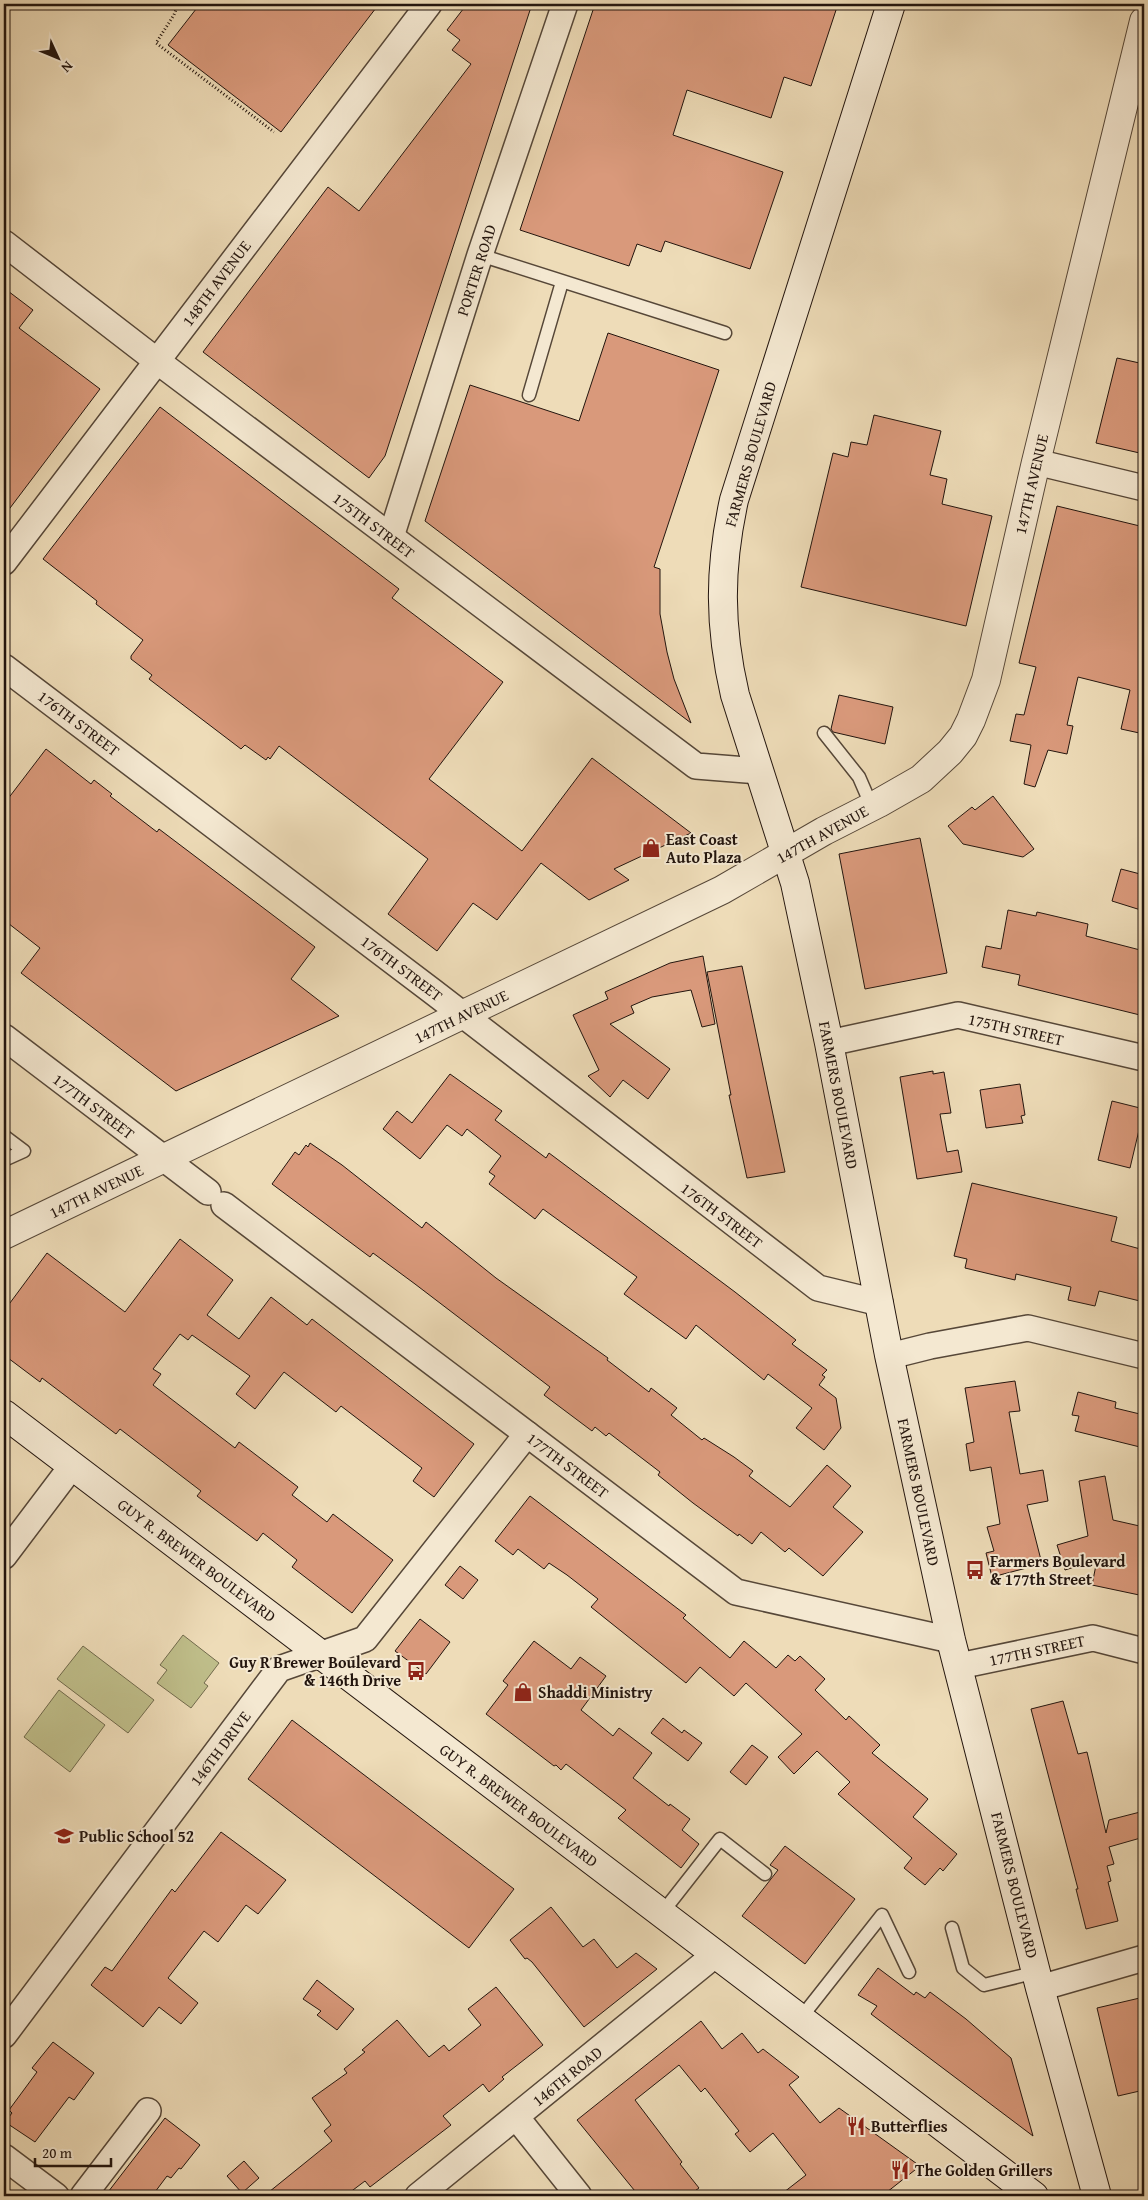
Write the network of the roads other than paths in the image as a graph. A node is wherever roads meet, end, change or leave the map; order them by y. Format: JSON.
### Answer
{"nodes":[{"id":1,"x":430,"y":4,"type":"edge"},
{"id":2,"x":565,"y":4,"type":"edge"},
{"id":3,"x":892,"y":4,"type":"edge"},
{"id":4,"x":1144,"y":21,"type":"edge"},
{"id":5,"x":4,"y":243,"type":"edge"},
{"id":6,"x":480,"y":255,"type":"junction"},
{"id":7,"x":562,"y":282,"type":"junction"},
{"id":8,"x":726,"y":333,"type":"dead end"},
{"id":9,"x":157,"y":362,"type":"junction"},
{"id":10,"x":529,"y":395,"type":"dead end"},
{"id":11,"x":1036,"y":462,"type":"junction"},
{"id":12,"x":1144,"y":488,"type":"edge"},
{"id":13,"x":391,"y":537,"type":"junction"},
{"id":14,"x":4,"y":562,"type":"edge"},
{"id":15,"x":4,"y":666,"type":"edge"},
{"id":16,"x":824,"y":733,"type":"dead end"},
{"id":17,"x":759,"y":771,"type":"junction"},
{"id":18,"x":872,"y":807,"type":"junction"},
{"id":19,"x":786,"y":854,"type":"junction"},
{"id":20,"x":463,"y":1016,"type":"junction"},
{"id":21,"x":4,"y":1037,"type":"edge"},
{"id":22,"x":829,"y":1043,"type":"junction"},
{"id":23,"x":1144,"y":1058,"type":"edge"},
{"id":24,"x":4,"y":1136,"type":"edge"},
{"id":25,"x":163,"y":1159,"type":"junction"},
{"id":26,"x":4,"y":1160,"type":"edge"},
{"id":27,"x":4,"y":1235,"type":"edge"},
{"id":28,"x":880,"y":1303,"type":"junction"},
{"id":29,"x":890,"y":1356,"type":"junction"},
{"id":30,"x":1144,"y":1356,"type":"edge"},
{"id":31,"x":4,"y":1414,"type":"edge"},
{"id":32,"x":527,"y":1434,"type":"junction"},
{"id":33,"x":72,"y":1466,"type":"junction"},
{"id":34,"x":4,"y":1556,"type":"edge"},
{"id":35,"x":951,"y":1640,"type":"junction"},
{"id":36,"x":1144,"y":1651,"type":"edge"},
{"id":37,"x":323,"y":1654,"type":"junction"},
{"id":38,"x":959,"y":1666,"type":"junction"},
{"id":39,"x":765,"y":1874,"type":"dead end"},
{"id":40,"x":662,"y":1914,"type":"junction"},
{"id":41,"x":952,"y":1928,"type":"dead end"},
{"id":42,"x":716,"y":1954,"type":"junction"},
{"id":43,"x":1144,"y":1958,"type":"edge"},
{"id":44,"x":909,"y":1972,"type":"dead end"},
{"id":45,"x":1038,"y":1980,"type":"junction"},
{"id":46,"x":800,"y":2018,"type":"junction"},
{"id":47,"x":4,"y":2035,"type":"edge"},
{"id":48,"x":148,"y":2111,"type":"dead end"},
{"id":49,"x":516,"y":2118,"type":"junction"},
{"id":50,"x":4,"y":2157,"type":"edge"},
{"id":51,"x":56,"y":2196,"type":"edge"},
{"id":52,"x":83,"y":2196,"type":"edge"},
{"id":53,"x":418,"y":2196,"type":"edge"},
{"id":54,"x":579,"y":2196,"type":"edge"},
{"id":55,"x":1034,"y":2196,"type":"edge"},
{"id":56,"x":1097,"y":2196,"type":"edge"}],
"edges":[{"from":1,"to":9,"type":"street","name":"148TH AVENUE"},
{"from":2,"to":6,"type":"street","name":"PORTER ROAD"},
{"from":3,"to":17,"type":"main road","name":"FARMERS BOULEVARD"},
{"from":4,"to":11,"type":"main road","name":"147TH AVENUE"},
{"from":5,"to":9,"type":"street","name":"175TH STREET"},
{"from":6,"to":7,"type":"lane"},
{"from":6,"to":13,"type":"street","name":"PORTER ROAD"},
{"from":7,"to":8,"type":"lane"},
{"from":7,"to":10,"type":"lane"},
{"from":9,"to":13,"type":"street","name":"175TH STREET"},
{"from":9,"to":14,"type":"street","name":"148TH AVENUE"},
{"from":11,"to":12,"type":"street"},
{"from":11,"to":18,"type":"main road","name":"147TH AVENUE"},
{"from":13,"to":17,"type":"street","name":"175TH STREET"},
{"from":15,"to":20,"type":"street","name":"176TH STREET"},
{"from":16,"to":18,"type":"lane"},
{"from":17,"to":19,"type":"main road","name":"FARMERS BOULEVARD"},
{"from":18,"to":19,"type":"main road","name":"147TH AVENUE"},
{"from":19,"to":20,"type":"main road","name":"147TH AVENUE"},
{"from":19,"to":22,"type":"main road","name":"FARMERS BOULEVARD"},
{"from":20,"to":25,"type":"main road","name":"147TH AVENUE"},
{"from":20,"to":28,"type":"street","name":"176TH STREET"},
{"from":21,"to":25,"type":"street","name":"177TH STREET"},
{"from":22,"to":23,"type":"street","name":"175TH STREET"},
{"from":22,"to":28,"type":"main road","name":"FARMERS BOULEVARD"},
{"from":24,"to":26,"type":"lane"},
{"from":25,"to":27,"type":"main road","name":"147TH AVENUE"},
{"from":25,"to":32,"type":"street","name":"177TH STREET"},
{"from":28,"to":29,"type":"main road","name":"FARMERS BOULEVARD"},
{"from":29,"to":30,"type":"street"},
{"from":29,"to":35,"type":"main road","name":"FARMERS BOULEVARD"},
{"from":31,"to":33,"type":"main road","name":"GUY R. BREWER BOULEVARD"},
{"from":32,"to":35,"type":"street","name":"177TH STREET"},
{"from":32,"to":37,"type":"street","name":"146TH DRIVE"},
{"from":33,"to":34,"type":"street"},
{"from":33,"to":37,"type":"main road","name":"GUY R. BREWER BOULEVARD"},
{"from":35,"to":38,"type":"main road","name":"FARMERS BOULEVARD"},
{"from":36,"to":38,"type":"street","name":"177TH STREET"},
{"from":37,"to":40,"type":"main road","name":"GUY R. BREWER BOULEVARD"},
{"from":37,"to":47,"type":"street","name":"146TH DRIVE"},
{"from":38,"to":45,"type":"main road","name":"FARMERS BOULEVARD"},
{"from":39,"to":40,"type":"lane"},
{"from":40,"to":42,"type":"main road","name":"GUY R. BREWER BOULEVARD"},
{"from":41,"to":45,"type":"lane"},
{"from":42,"to":46,"type":"main road","name":"GUY R. BREWER BOULEVARD"},
{"from":42,"to":49,"type":"street","name":"146TH ROAD"},
{"from":43,"to":45,"type":"street"},
{"from":44,"to":46,"type":"lane"},
{"from":45,"to":56,"type":"main road","name":"FARMERS BOULEVARD"},
{"from":46,"to":55,"type":"main road","name":"GUY R. BREWER BOULEVARD"},
{"from":48,"to":52,"type":"street"},
{"from":49,"to":53,"type":"street","name":"146TH ROAD"},
{"from":49,"to":54,"type":"street"},
{"from":50,"to":51,"type":"street"}]}
